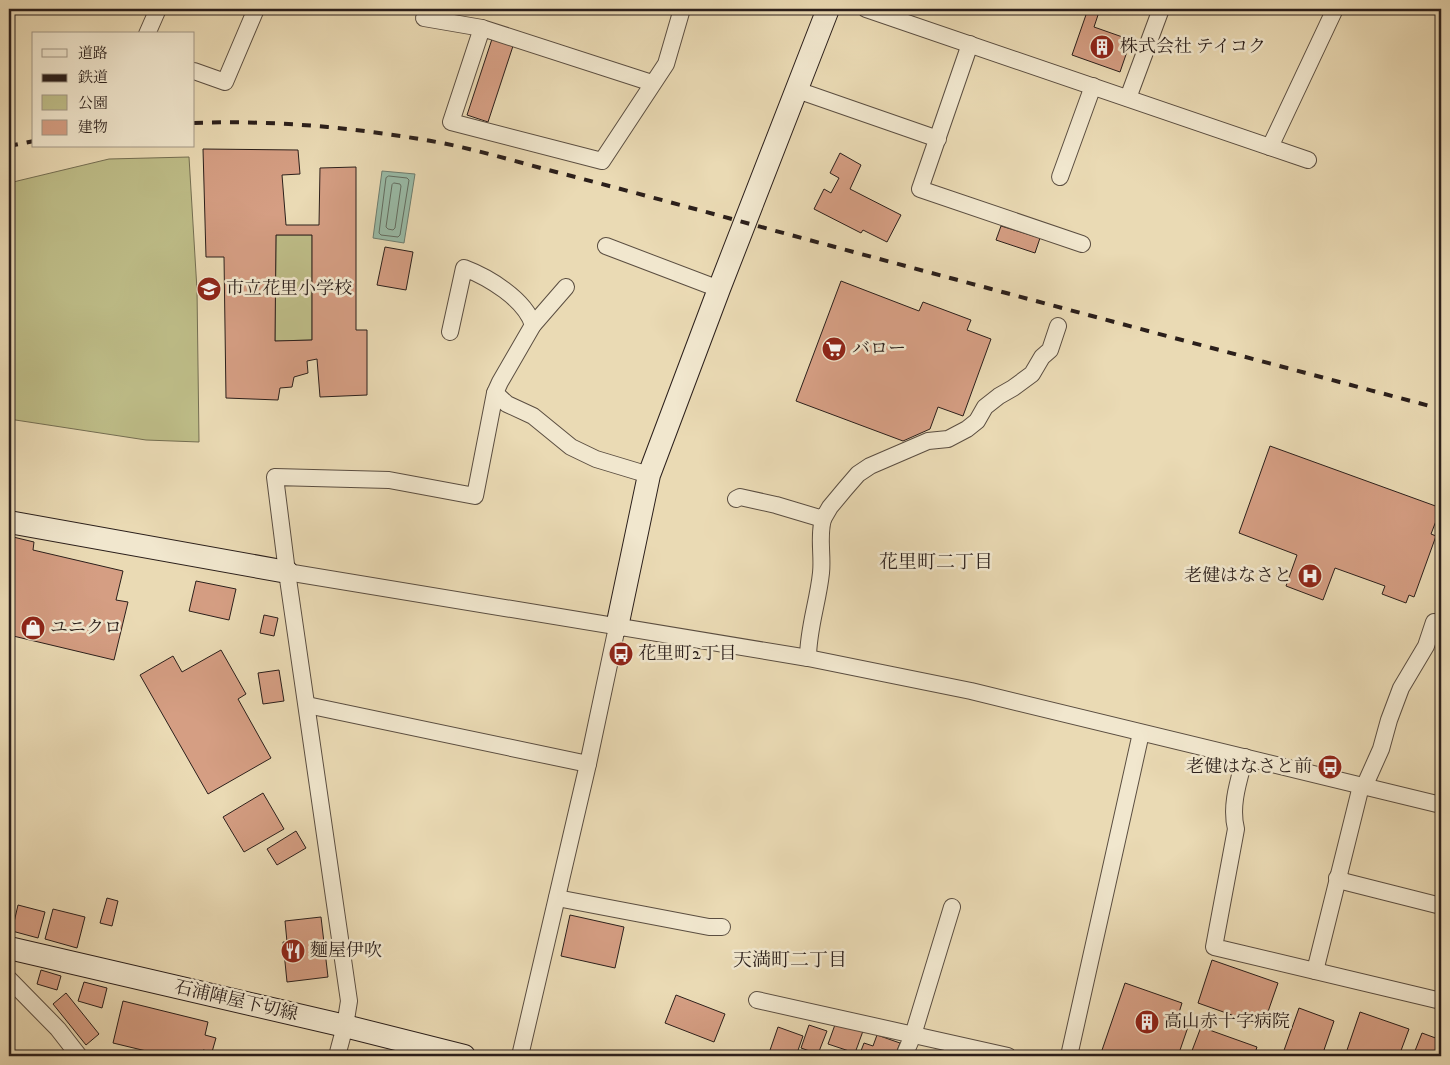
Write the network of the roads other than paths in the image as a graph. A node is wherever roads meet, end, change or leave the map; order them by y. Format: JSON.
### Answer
{"nodes":[{"id":1,"x":158,"y":9,"type":"edge"},
{"id":2,"x":256,"y":9,"type":"edge"},
{"id":3,"x":682,"y":9,"type":"edge"},
{"id":4,"x":828,"y":9,"type":"edge"},
{"id":5,"x":866,"y":9,"type":"edge"},
{"id":6,"x":1161,"y":9,"type":"edge"},
{"id":7,"x":1335,"y":9,"type":"edge"},
{"id":8,"x":424,"y":18,"type":"dead end"},
{"id":9,"x":482,"y":28,"type":"junction"},
{"id":10,"x":149,"y":32,"type":"edge"},
{"id":11,"x":970,"y":44,"type":"junction"},
{"id":12,"x":195,"y":71,"type":"edge"},
{"id":13,"x":652,"y":83,"type":"junction"},
{"id":14,"x":1092,"y":86,"type":"junction"},
{"id":15,"x":797,"y":90,"type":"junction"},
{"id":16,"x":1128,"y":98,"type":"junction"},
{"id":17,"x":938,"y":139,"type":"junction"},
{"id":18,"x":1270,"y":147,"type":"junction"},
{"id":19,"x":1308,"y":160,"type":"dead end"},
{"id":20,"x":1060,"y":176,"type":"dead end"},
{"id":21,"x":1082,"y":244,"type":"dead end"},
{"id":22,"x":606,"y":246,"type":"dead end"},
{"id":23,"x":566,"y":287,"type":"dead end"},
{"id":24,"x":719,"y":289,"type":"junction"},
{"id":25,"x":534,"y":325,"type":"junction"},
{"id":26,"x":1058,"y":326,"type":"dead end"},
{"id":27,"x":450,"y":332,"type":"dead end"},
{"id":28,"x":495,"y":393,"type":"junction"},
{"id":29,"x":649,"y":475,"type":"junction"},
{"id":30,"x":736,"y":500,"type":"dead end"},
{"id":31,"x":823,"y":519,"type":"junction"},
{"id":32,"x":9,"y":522,"type":"edge"},
{"id":33,"x":287,"y":572,"type":"junction"},
{"id":34,"x":1441,"y":624,"type":"edge"},
{"id":35,"x":617,"y":627,"type":"junction"},
{"id":36,"x":808,"y":658,"type":"junction"},
{"id":37,"x":307,"y":705,"type":"junction"},
{"id":38,"x":1141,"y":733,"type":"junction"},
{"id":39,"x":1245,"y":757,"type":"junction"},
{"id":40,"x":588,"y":764,"type":"junction"},
{"id":41,"x":1363,"y":786,"type":"junction"},
{"id":42,"x":1441,"y":805,"type":"edge"},
{"id":43,"x":1337,"y":878,"type":"junction"},
{"id":44,"x":557,"y":898,"type":"junction"},
{"id":45,"x":1441,"y":906,"type":"edge"},
{"id":46,"x":952,"y":908,"type":"dead end"},
{"id":47,"x":722,"y":927,"type":"dead end"},
{"id":48,"x":9,"y":948,"type":"edge"},
{"id":49,"x":1315,"y":971,"type":"junction"},
{"id":50,"x":9,"y":979,"type":"edge"},
{"id":51,"x":757,"y":1000,"type":"dead end"},
{"id":52,"x":1441,"y":1001,"type":"edge"},
{"id":53,"x":346,"y":1026,"type":"junction"},
{"id":54,"x":913,"y":1035,"type":"junction"},
{"id":55,"x":79,"y":1056,"type":"edge"},
{"id":56,"x":338,"y":1056,"type":"edge"},
{"id":57,"x":464,"y":1056,"type":"edge"},
{"id":58,"x":520,"y":1056,"type":"edge"},
{"id":59,"x":904,"y":1056,"type":"edge"},
{"id":60,"x":1008,"y":1056,"type":"edge"},
{"id":61,"x":1069,"y":1056,"type":"edge"}],
"edges":[{"from":1,"to":10,"type":"street"},
{"from":2,"to":12,"type":"street"},
{"from":3,"to":13,"type":"street"},
{"from":4,"to":15,"type":"street"},
{"from":5,"to":11,"type":"street"},
{"from":6,"to":16,"type":"street"},
{"from":7,"to":18,"type":"street"},
{"from":8,"to":9,"type":"street"},
{"from":9,"to":13,"type":"street"},
{"from":9,"to":13,"type":"street"},
{"from":11,"to":14,"type":"street"},
{"from":11,"to":17,"type":"street"},
{"from":14,"to":16,"type":"street"},
{"from":14,"to":20,"type":"street"},
{"from":15,"to":17,"type":"street"},
{"from":15,"to":24,"type":"street"},
{"from":16,"to":18,"type":"street"},
{"from":17,"to":21,"type":"street"},
{"from":18,"to":19,"type":"street"},
{"from":22,"to":24,"type":"street"},
{"from":23,"to":25,"type":"street"},
{"from":24,"to":29,"type":"street"},
{"from":25,"to":27,"type":"street"},
{"from":25,"to":28,"type":"street"},
{"from":26,"to":31,"type":"street"},
{"from":28,"to":29,"type":"street"},
{"from":28,"to":33,"type":"street"},
{"from":29,"to":35,"type":"street"},
{"from":30,"to":31,"type":"street"},
{"from":31,"to":36,"type":"street"},
{"from":32,"to":33,"type":"street"},
{"from":33,"to":35,"type":"street"},
{"from":33,"to":37,"type":"street"},
{"from":34,"to":41,"type":"street"},
{"from":35,"to":36,"type":"street"},
{"from":35,"to":40,"type":"street"},
{"from":36,"to":38,"type":"street"},
{"from":37,"to":40,"type":"street"},
{"from":37,"to":53,"type":"street"},
{"from":38,"to":39,"type":"street"},
{"from":38,"to":61,"type":"street"},
{"from":39,"to":41,"type":"street"},
{"from":39,"to":49,"type":"street"},
{"from":40,"to":44,"type":"street"},
{"from":41,"to":42,"type":"street"},
{"from":41,"to":43,"type":"street"},
{"from":43,"to":45,"type":"street"},
{"from":43,"to":49,"type":"street"},
{"from":44,"to":47,"type":"street"},
{"from":44,"to":58,"type":"street"},
{"from":46,"to":54,"type":"street"},
{"from":48,"to":53,"type":"street","name":"石浦陣屋下切線"},
{"from":49,"to":52,"type":"street"},
{"from":50,"to":55,"type":"street"},
{"from":51,"to":54,"type":"street"},
{"from":53,"to":56,"type":"street"},
{"from":53,"to":57,"type":"street","name":"石浦陣屋下切線"},
{"from":54,"to":59,"type":"street"},
{"from":54,"to":60,"type":"street"}]}
